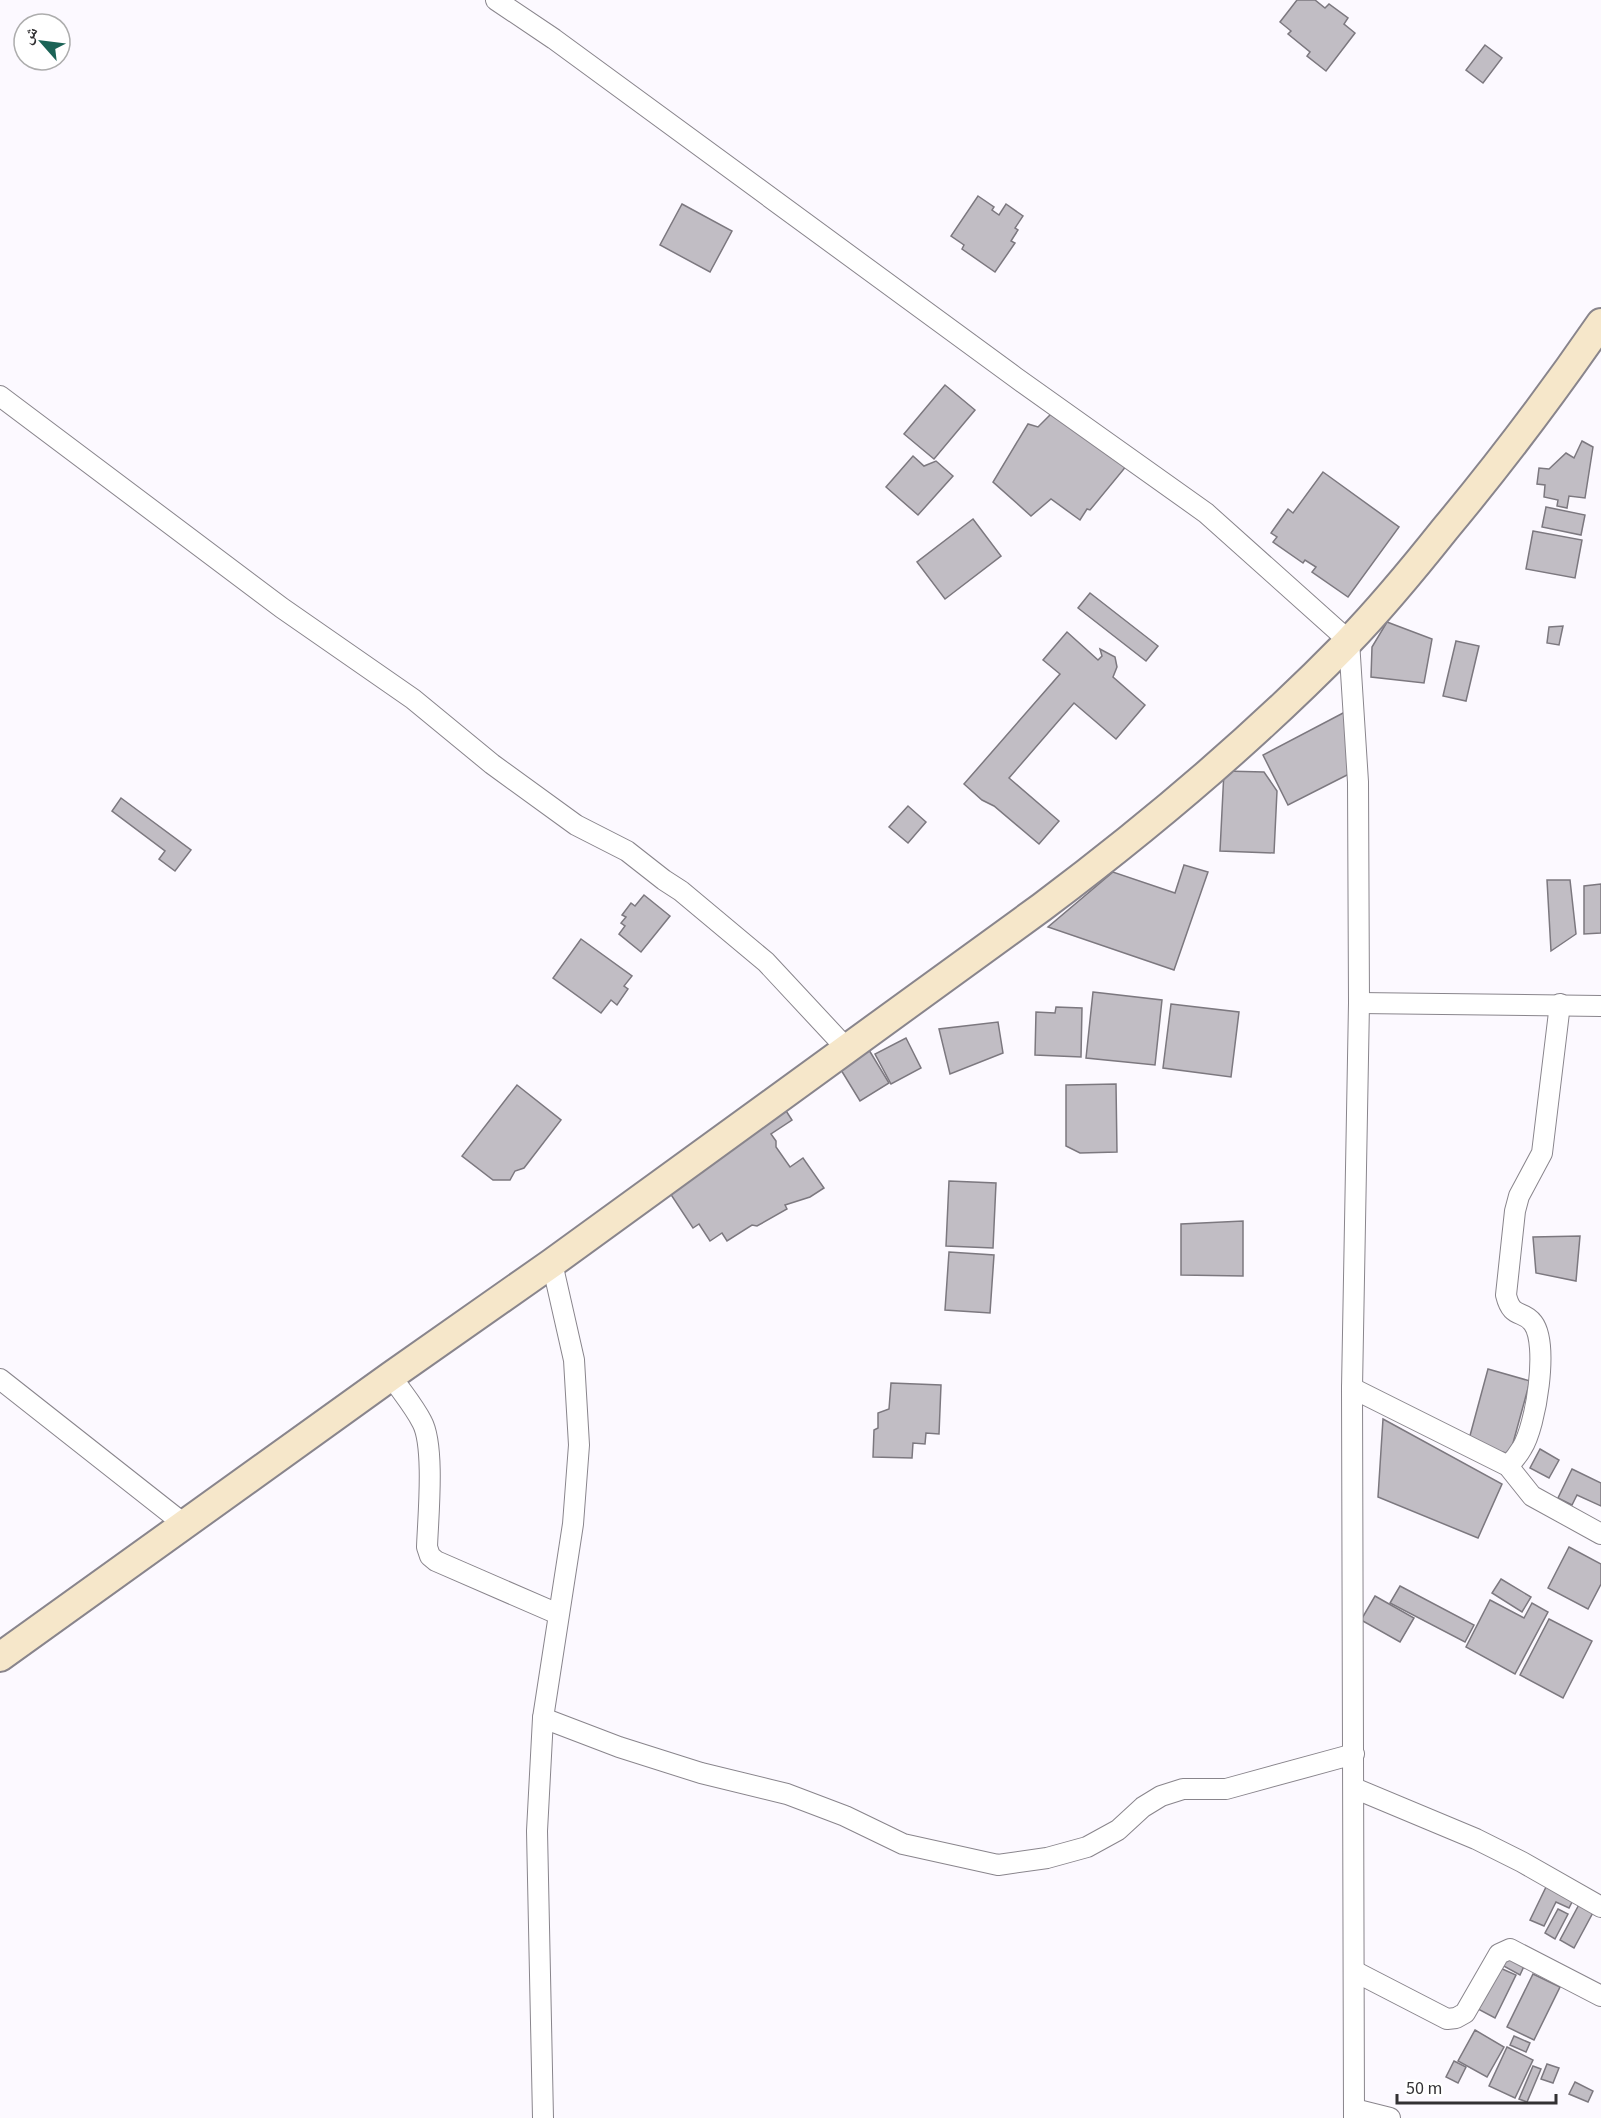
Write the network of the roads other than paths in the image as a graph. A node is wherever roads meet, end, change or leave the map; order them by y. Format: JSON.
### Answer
{"nodes":[{"id":1,"x":496,"y":0,"type":"edge"},
{"id":2,"x":1601,"y":323,"type":"edge"},
{"id":3,"x":0,"y":396,"type":"edge"},
{"id":4,"x":1349,"y":641,"type":"junction"},
{"id":5,"x":1359,"y":1003,"type":"junction"},
{"id":6,"x":1560,"y":1004,"type":"junction"},
{"id":7,"x":1601,"y":1006,"type":"edge"},
{"id":8,"x":847,"y":1049,"type":"junction"},
{"id":9,"x":552,"y":1263,"type":"junction"},
{"id":10,"x":390,"y":1376,"type":"junction"},
{"id":11,"x":0,"y":1379,"type":"edge"},
{"id":12,"x":1352,"y":1388,"type":"junction"},
{"id":13,"x":1508,"y":1466,"type":"junction"},
{"id":14,"x":184,"y":1524,"type":"junction"},
{"id":15,"x":1601,"y":1534,"type":"edge"},
{"id":16,"x":558,"y":1614,"type":"junction"},
{"id":17,"x":0,"y":1657,"type":"edge"},
{"id":18,"x":543,"y":1718,"type":"junction"},
{"id":19,"x":1354,"y":1754,"type":"junction"},
{"id":20,"x":1354,"y":1788,"type":"junction"},
{"id":21,"x":1601,"y":1907,"type":"edge"},
{"id":22,"x":1354,"y":1971,"type":"junction"},
{"id":23,"x":1601,"y":1996,"type":"edge"},
{"id":24,"x":1354,"y":2114,"type":"edge"},
{"id":25,"x":543,"y":2118,"type":"edge"},
{"id":26,"x":1390,"y":2118,"type":"edge"}],
"edges":[{"from":1,"to":4,"type":"street"},
{"from":2,"to":4,"type":"street"},
{"from":3,"to":8,"type":"street"},
{"from":4,"to":5,"type":"street"},
{"from":4,"to":8,"type":"street"},
{"from":5,"to":6,"type":"street"},
{"from":5,"to":12,"type":"street"},
{"from":6,"to":7,"type":"street"},
{"from":6,"to":13,"type":"street"},
{"from":8,"to":9,"type":"street"},
{"from":9,"to":10,"type":"street"},
{"from":9,"to":16,"type":"street"},
{"from":10,"to":14,"type":"street"},
{"from":10,"to":16,"type":"street"},
{"from":11,"to":14,"type":"street"},
{"from":12,"to":13,"type":"street"},
{"from":12,"to":19,"type":"street"},
{"from":13,"to":15,"type":"street"},
{"from":14,"to":17,"type":"street"},
{"from":16,"to":18,"type":"street"},
{"from":18,"to":19,"type":"street"},
{"from":18,"to":25,"type":"street"},
{"from":19,"to":20,"type":"street"},
{"from":20,"to":21,"type":"street"},
{"from":20,"to":22,"type":"street"},
{"from":22,"to":23,"type":"street"},
{"from":22,"to":24,"type":"street"},
{"from":24,"to":26,"type":"street"}]}
